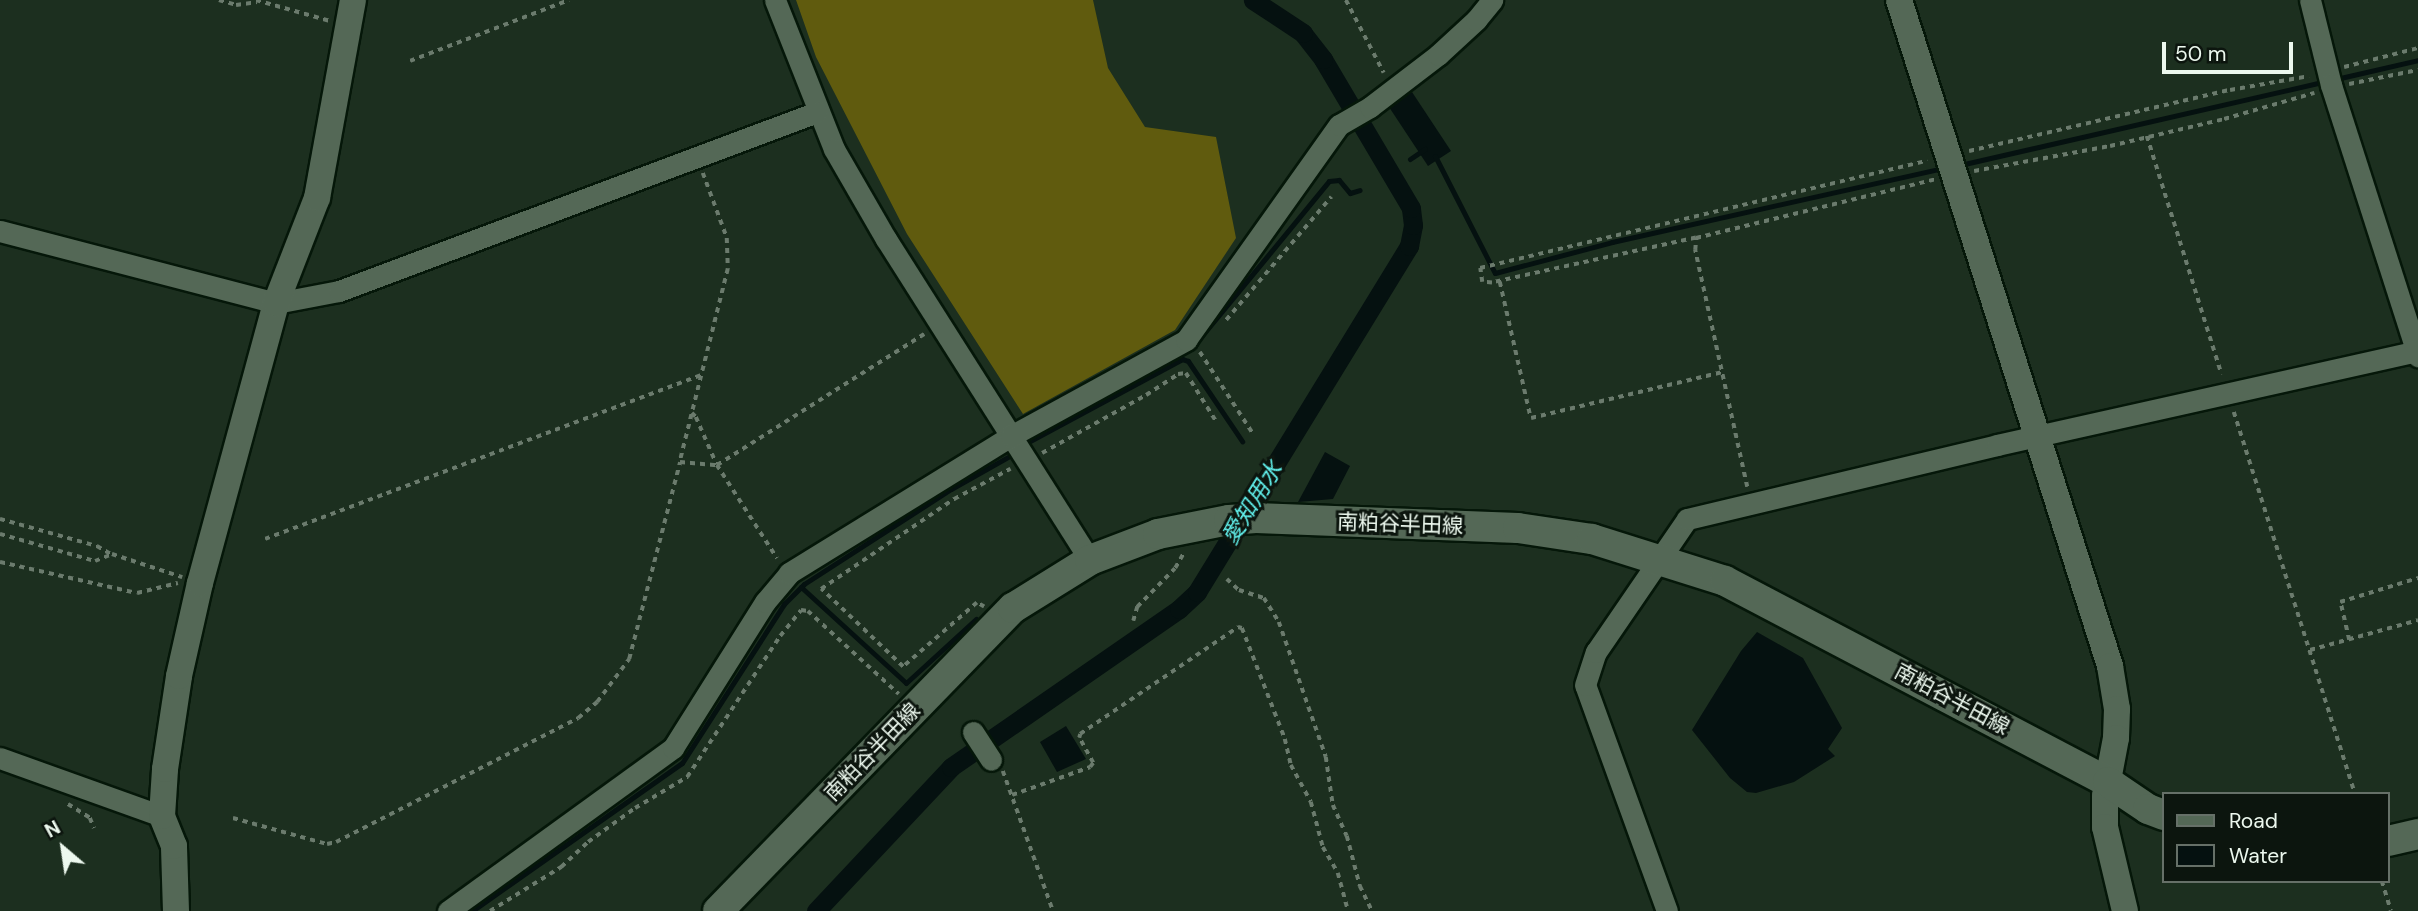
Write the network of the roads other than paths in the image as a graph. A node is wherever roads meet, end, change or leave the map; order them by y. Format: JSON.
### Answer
{"nodes":[{"id":1,"x":354,"y":0,"type":"edge"},
{"id":2,"x":775,"y":0,"type":"edge"},
{"id":3,"x":1492,"y":0,"type":"edge"},
{"id":4,"x":1899,"y":0,"type":"edge"},
{"id":5,"x":2309,"y":0,"type":"edge"},
{"id":6,"x":817,"y":111,"type":"junction"},
{"id":7,"x":0,"y":231,"type":"edge"},
{"id":8,"x":276,"y":303,"type":"junction"},
{"id":9,"x":2418,"y":353,"type":"edge"},
{"id":10,"x":1012,"y":436,"type":"junction"},
{"id":11,"x":2038,"y":437,"type":"junction"},
{"id":12,"x":1090,"y":560,"type":"junction"},
{"id":13,"x":1659,"y":560,"type":"junction"},
{"id":14,"x":973,"y":732,"type":"dead end"},
{"id":15,"x":0,"y":758,"type":"edge"},
{"id":16,"x":991,"y":760,"type":"road end"},
{"id":17,"x":2108,"y":782,"type":"junction"},
{"id":18,"x":2162,"y":813,"type":"edge"},
{"id":19,"x":162,"y":816,"type":"junction"},
{"id":20,"x":2418,"y":834,"type":"edge"},
{"id":21,"x":2390,"y":841,"type":"edge"},
{"id":22,"x":176,"y":911,"type":"edge"},
{"id":23,"x":448,"y":911,"type":"edge"},
{"id":24,"x":718,"y":911,"type":"edge"},
{"id":25,"x":1667,"y":911,"type":"edge"},
{"id":26,"x":2124,"y":911,"type":"edge"}],
"edges":[{"from":1,"to":8,"type":"street"},
{"from":2,"to":6,"type":"street"},
{"from":3,"to":10,"type":"street"},
{"from":4,"to":11,"type":"street"},
{"from":5,"to":9,"type":"street"},
{"from":6,"to":8,"type":"street"},
{"from":6,"to":10,"type":"street"},
{"from":7,"to":8,"type":"street"},
{"from":8,"to":19,"type":"street"},
{"from":9,"to":11,"type":"street"},
{"from":10,"to":12,"type":"street"},
{"from":10,"to":23,"type":"street"},
{"from":11,"to":13,"type":"street"},
{"from":11,"to":17,"type":"street"},
{"from":12,"to":13,"type":"main road","name":"南粕谷半田線"},
{"from":12,"to":24,"type":"main road","name":"南粕谷半田線"},
{"from":13,"to":17,"type":"main road","name":"南粕谷半田線"},
{"from":13,"to":25,"type":"street"},
{"from":14,"to":16,"type":"street"},
{"from":15,"to":19,"type":"street"},
{"from":17,"to":18,"type":"main road","name":"南粕谷半田線"},
{"from":17,"to":26,"type":"street"},
{"from":19,"to":22,"type":"street"},
{"from":20,"to":21,"type":"main road"}]}
